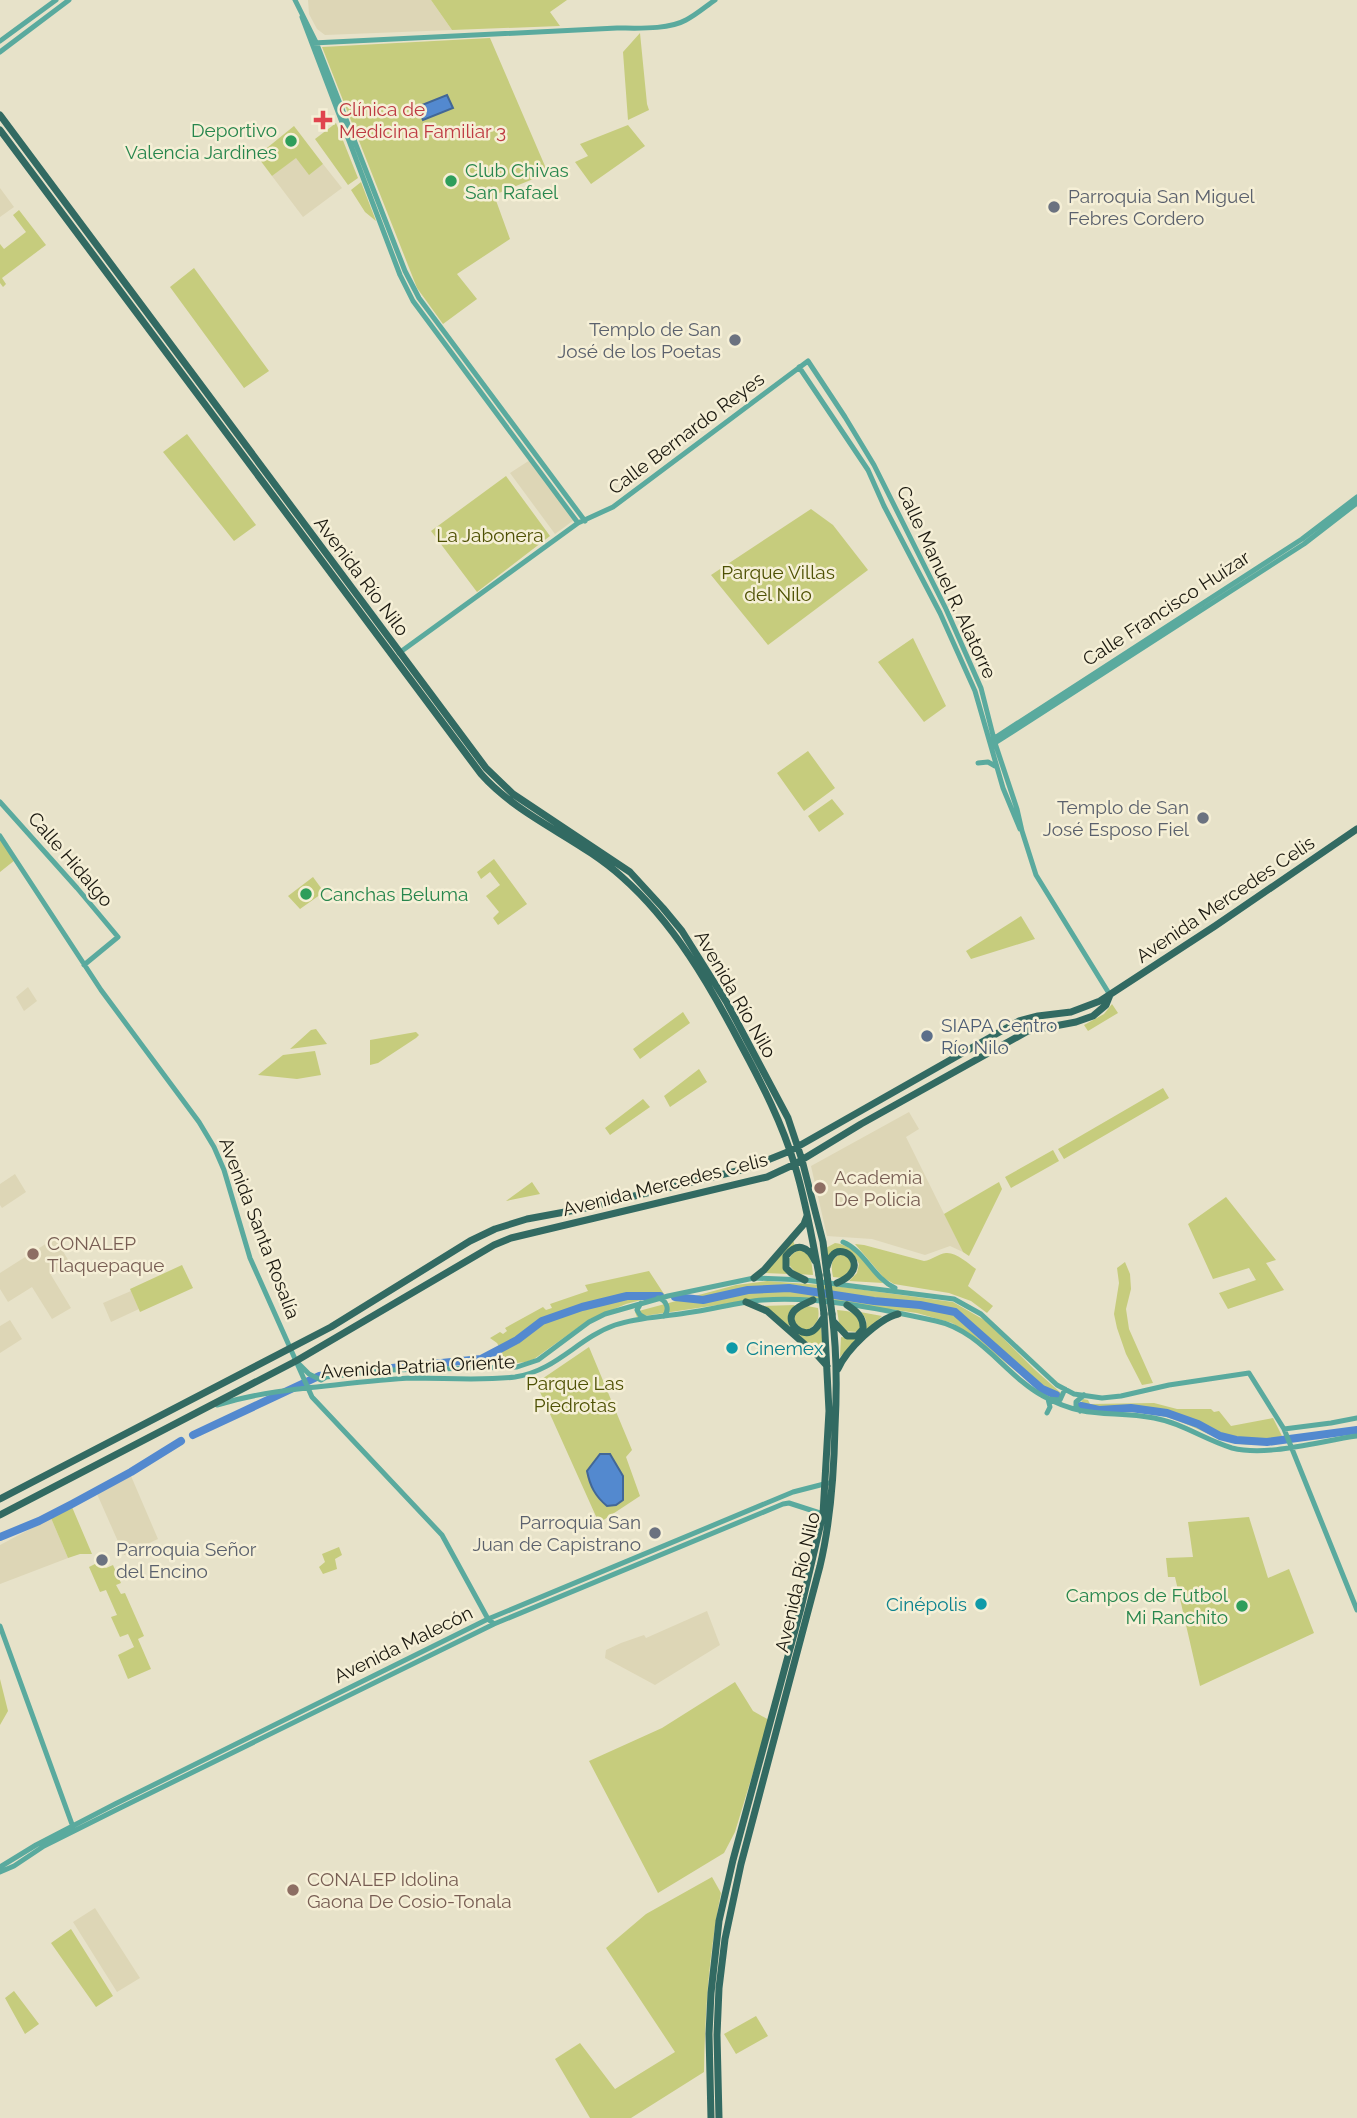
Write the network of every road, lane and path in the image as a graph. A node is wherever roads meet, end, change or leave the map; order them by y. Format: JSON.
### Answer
{"nodes":[{"id":1,"x":56,"y":0,"type":"edge"},
{"id":2,"x":69,"y":0,"type":"edge"},
{"id":3,"x":295,"y":0,"type":"edge"},
{"id":4,"x":715,"y":0,"type":"edge"},
{"id":5,"x":0,"y":41,"type":"edge"},
{"id":6,"x":313,"y":43,"type":"junction"},
{"id":7,"x":0,"y":51,"type":"edge"},
{"id":8,"x":0,"y":115,"type":"edge"},
{"id":9,"x":0,"y":130,"type":"edge"},
{"id":10,"x":808,"y":361,"type":"joint"},
{"id":11,"x":799,"y":367,"type":"junction"},
{"id":12,"x":1357,"y":497,"type":"edge"},
{"id":13,"x":1357,"y":503,"type":"edge"},
{"id":14,"x":581,"y":522,"type":"junction"},
{"id":15,"x":397,"y":655,"type":"junction"},
{"id":16,"x":992,"y":743,"type":"junction"},
{"id":17,"x":978,"y":763,"type":"dead end"},
{"id":18,"x":996,"y":768,"type":"junction"},
{"id":19,"x":0,"y":802,"type":"edge"},
{"id":20,"x":1357,"y":829,"type":"edge"},
{"id":21,"x":1022,"y":831,"type":"junction"},
{"id":22,"x":0,"y":836,"type":"edge"},
{"id":23,"x":83,"y":965,"type":"junction"},
{"id":24,"x":1110,"y":995,"type":"junction"},
{"id":25,"x":897,"y":1090,"type":"junction"},
{"id":26,"x":861,"y":1124,"type":"junction"},
{"id":27,"x":798,"y":1147,"type":"junction"},
{"id":28,"x":790,"y":1151,"type":"junction"},
{"id":29,"x":802,"y":1160,"type":"junction"},
{"id":30,"x":794,"y":1164,"type":"junction"},
{"id":31,"x":779,"y":1171,"type":"junction"},
{"id":32,"x":800,"y":1183,"type":"junction"},
{"id":33,"x":812,"y":1213,"type":"junction"},
{"id":34,"x":843,"y":1242,"type":"dead end"},
{"id":35,"x":823,"y":1271,"type":"junction"},
{"id":36,"x":754,"y":1278,"type":"junction"},
{"id":37,"x":805,"y":1280,"type":"junction"},
{"id":38,"x":837,"y":1283,"type":"junction"},
{"id":39,"x":904,"y":1291,"type":"junction"},
{"id":40,"x":658,"y":1298,"type":"junction"},
{"id":41,"x":813,"y":1300,"type":"junction"},
{"id":42,"x":746,"y":1302,"type":"junction"},
{"id":43,"x":641,"y":1303,"type":"junction"},
{"id":44,"x":847,"y":1305,"type":"junction"},
{"id":45,"x":898,"y":1314,"type":"junction"},
{"id":46,"x":664,"y":1316,"type":"junction"},
{"id":47,"x":829,"y":1316,"type":"junction"},
{"id":48,"x":645,"y":1318,"type":"junction"},
{"id":49,"x":290,"y":1349,"type":"junction"},
{"id":50,"x":296,"y":1361,"type":"junction"},
{"id":51,"x":828,"y":1368,"type":"junction"},
{"id":52,"x":301,"y":1370,"type":"junction"},
{"id":53,"x":837,"y":1373,"type":"junction"},
{"id":54,"x":306,"y":1387,"type":"junction"},
{"id":55,"x":1065,"y":1390,"type":"junction"},
{"id":56,"x":1084,"y":1395,"type":"junction"},
{"id":57,"x":1048,"y":1399,"type":"junction"},
{"id":58,"x":204,"y":1409,"type":"junction"},
{"id":59,"x":1081,"y":1412,"type":"junction"},
{"id":60,"x":1047,"y":1413,"type":"dead end"},
{"id":61,"x":1357,"y":1418,"type":"edge"},
{"id":62,"x":1284,"y":1431,"type":"junction"},
{"id":63,"x":1357,"y":1436,"type":"edge"},
{"id":64,"x":1290,"y":1445,"type":"junction"},
{"id":65,"x":830,"y":1482,"type":"junction"},
{"id":66,"x":3,"y":1498,"type":"edge"},
{"id":67,"x":823,"y":1514,"type":"junction"},
{"id":68,"x":0,"y":1515,"type":"edge"},
{"id":69,"x":814,"y":1575,"type":"junction"},
{"id":70,"x":1357,"y":1611,"type":"edge"},
{"id":71,"x":488,"y":1619,"type":"junction"},
{"id":72,"x":494,"y":1624,"type":"junction"},
{"id":73,"x":0,"y":1626,"type":"edge"},
{"id":74,"x":73,"y":1829,"type":"junction"},
{"id":75,"x":0,"y":1867,"type":"edge"},
{"id":76,"x":0,"y":1872,"type":"edge"},
{"id":77,"x":716,"y":1988,"type":"junction"},
{"id":78,"x":711,"y":2118,"type":"edge"},
{"id":79,"x":719,"y":2118,"type":"edge"}],
"edges":[{"from":1,"to":5,"type":"street"},
{"from":2,"to":7,"type":"street"},
{"from":3,"to":6,"type":"street"},
{"from":4,"to":6,"type":"street"},
{"from":6,"to":14,"type":"street"},
{"from":8,"to":15,"type":"main road","name":"Avenida Río Nilo"},
{"from":9,"to":15,"type":"main road","name":"Avenida Río Nilo"},
{"from":10,"to":11,"type":"street","name":"Calle Bernardo Reyes"},
{"from":10,"to":16,"type":"street","name":"Calle Manuel R. Alatorre"},
{"from":11,"to":14,"type":"street","name":"Calle Bernardo Reyes"},
{"from":11,"to":16,"type":"street","name":"Calle Manuel R. Alatorre"},
{"from":12,"to":16,"type":"street","name":"Calle Francisco Huízar"},
{"from":13,"to":16,"type":"street","name":"Calle Francisco Huízar"},
{"from":14,"to":15,"type":"street","name":"Calle Bernardo Reyes"},
{"from":15,"to":27,"type":"main road","name":"Avenida Río Nilo"},
{"from":15,"to":28,"type":"main road","name":"Avenida Río Nilo"},
{"from":16,"to":18,"type":"street","name":"Calle Manuel R. Alatorre"},
{"from":16,"to":21,"type":"street","name":"Calle Manuel R. Alatorre"},
{"from":17,"to":18,"type":"street"},
{"from":18,"to":21,"type":"street","name":"Calle Manuel R. Alatorre"},
{"from":19,"to":23,"type":"street","name":"Calle Hidalgo"},
{"from":20,"to":24,"type":"main road","name":"Avenida Mercedes Celis"},
{"from":21,"to":24,"type":"street","name":"Calle Manuel R. Alatorre"},
{"from":22,"to":23,"type":"street","name":"Avenida Santa Rosalía"},
{"from":23,"to":49,"type":"street","name":"Avenida Santa Rosalía"},
{"from":24,"to":25,"type":"main road","name":"Avenida Mercedes Celis"},
{"from":24,"to":26,"type":"main road","name":"Avenida Mercedes Celis"},
{"from":25,"to":26,"type":"main road"},
{"from":25,"to":27,"type":"main road","name":"Avenida Mercedes Celis"},
{"from":26,"to":29,"type":"main road","name":"Avenida Mercedes Celis"},
{"from":27,"to":28,"type":"main road","name":"Avenida Mercedes Celis"},
{"from":27,"to":29,"type":"main road","name":"Avenida Río Nilo"},
{"from":28,"to":30,"type":"main road","name":"Avenida Río Nilo"},
{"from":28,"to":49,"type":"main road","name":"Avenida Mercedes Celis"},
{"from":29,"to":30,"type":"main road","name":"Avenida Mercedes Celis"},
{"from":29,"to":33,"type":"main road","name":"Avenida Río Nilo"},
{"from":30,"to":31,"type":"main road","name":"Avenida Mercedes Celis"},
{"from":30,"to":32,"type":"main road","name":"Avenida Río Nilo"},
{"from":31,"to":32,"type":"main road"},
{"from":31,"to":50,"type":"main road","name":"Avenida Mercedes Celis"},
{"from":32,"to":33,"type":"main road","name":"Avenida Río Nilo"},
{"from":33,"to":35,"type":"main road","name":"Avenida Río Nilo"},
{"from":33,"to":36,"type":"main road"},
{"from":34,"to":39,"type":"street"},
{"from":35,"to":37,"type":"main road"},
{"from":35,"to":38,"type":"main road"},
{"from":35,"to":47,"type":"main road","name":"Avenida Río Nilo","bridge":true},
{"from":36,"to":37,"type":"street","name":"Avenida Patria Oriente"},
{"from":36,"to":40,"type":"street","name":"Avenida Patria Oriente"},
{"from":37,"to":38,"type":"street","name":"Avenida Patria Oriente"},
{"from":38,"to":39,"type":"street","name":"Avenida Patria Oriente"},
{"from":39,"to":55,"type":"street","name":"Avenida Patria Oriente"},
{"from":40,"to":43,"type":"street","name":"Avenida Patria Oriente"},
{"from":40,"to":46,"type":"street"},
{"from":41,"to":42,"type":"street","name":"Avenida Patria Oriente"},
{"from":41,"to":44,"type":"street","name":"Avenida Patria Oriente"},
{"from":41,"to":47,"type":"main road"},
{"from":42,"to":46,"type":"street","name":"Avenida Patria Oriente"},
{"from":42,"to":51,"type":"main road"},
{"from":43,"to":48,"type":"street"},
{"from":43,"to":52,"type":"street","name":"Avenida Patria Oriente"},
{"from":44,"to":45,"type":"street","name":"Avenida Patria Oriente"},
{"from":44,"to":47,"type":"main road"},
{"from":45,"to":53,"type":"main road"},
{"from":45,"to":57,"type":"street","name":"Avenida Patria Oriente"},
{"from":46,"to":48,"type":"street","name":"Avenida Patria Oriente"},
{"from":47,"to":51,"type":"main road","name":"Avenida Río Nilo"},
{"from":47,"to":53,"type":"main road","name":"Avenida Río Nilo"},
{"from":48,"to":54,"type":"street","name":"Avenida Patria Oriente"},
{"from":49,"to":50,"type":"street","name":"Avenida Santa Rosalía"},
{"from":49,"to":66,"type":"main road"},
{"from":50,"to":52,"type":"street","name":"Avenida Patria Oriente"},
{"from":50,"to":58,"type":"main road","name":"Avenida Patria Oriente"},
{"from":51,"to":65,"type":"main road","name":"Avenida Río Nilo"},
{"from":52,"to":54,"type":"street"},
{"from":53,"to":65,"type":"main road","name":"Avenida Río Nilo"},
{"from":54,"to":58,"type":"street","name":"Avenida Patria Oriente"},
{"from":54,"to":71,"type":"street"},
{"from":55,"to":56,"type":"street","name":"Avenida Patria Oriente"},
{"from":55,"to":57,"type":"street"},
{"from":56,"to":59,"type":"street"},
{"from":56,"to":62,"type":"street","name":"Avenida Patria Oriente"},
{"from":57,"to":59,"type":"street","name":"Avenida Patria Oriente"},
{"from":57,"to":60,"type":"street"},
{"from":58,"to":68,"type":"main road","name":"Avenida Patria Oriente"},
{"from":59,"to":64,"type":"street","name":"Avenida Patria Oriente"},
{"from":61,"to":62,"type":"street"},
{"from":62,"to":64,"type":"street"},
{"from":63,"to":64,"type":"street","name":"Avenida Patria Oriente"},
{"from":64,"to":70,"type":"street"},
{"from":65,"to":67,"type":"main road","name":"Avenida Río Nilo"},
{"from":65,"to":69,"type":"main road","name":"Avenida Río Nilo"},
{"from":65,"to":71,"type":"street","name":"Avenida Malecón"},
{"from":67,"to":69,"type":"main road","name":"Avenida Río Nilo"},
{"from":67,"to":72,"type":"street","name":"Avenida Malecón"},
{"from":69,"to":77,"type":"main road","name":"Avenida Río Nilo"},
{"from":71,"to":72,"type":"street"},
{"from":71,"to":74,"type":"street","name":"Avenida Malecón"},
{"from":72,"to":74,"type":"street","name":"Avenida Malecón"},
{"from":73,"to":74,"type":"street"},
{"from":74,"to":75,"type":"street","name":"Avenida Malecón"},
{"from":74,"to":76,"type":"street","name":"Avenida Malecón"},
{"from":77,"to":78,"type":"main road","name":"Avenida Río Nilo"},
{"from":77,"to":79,"type":"main road","name":"Avenida Río Nilo"}]}
